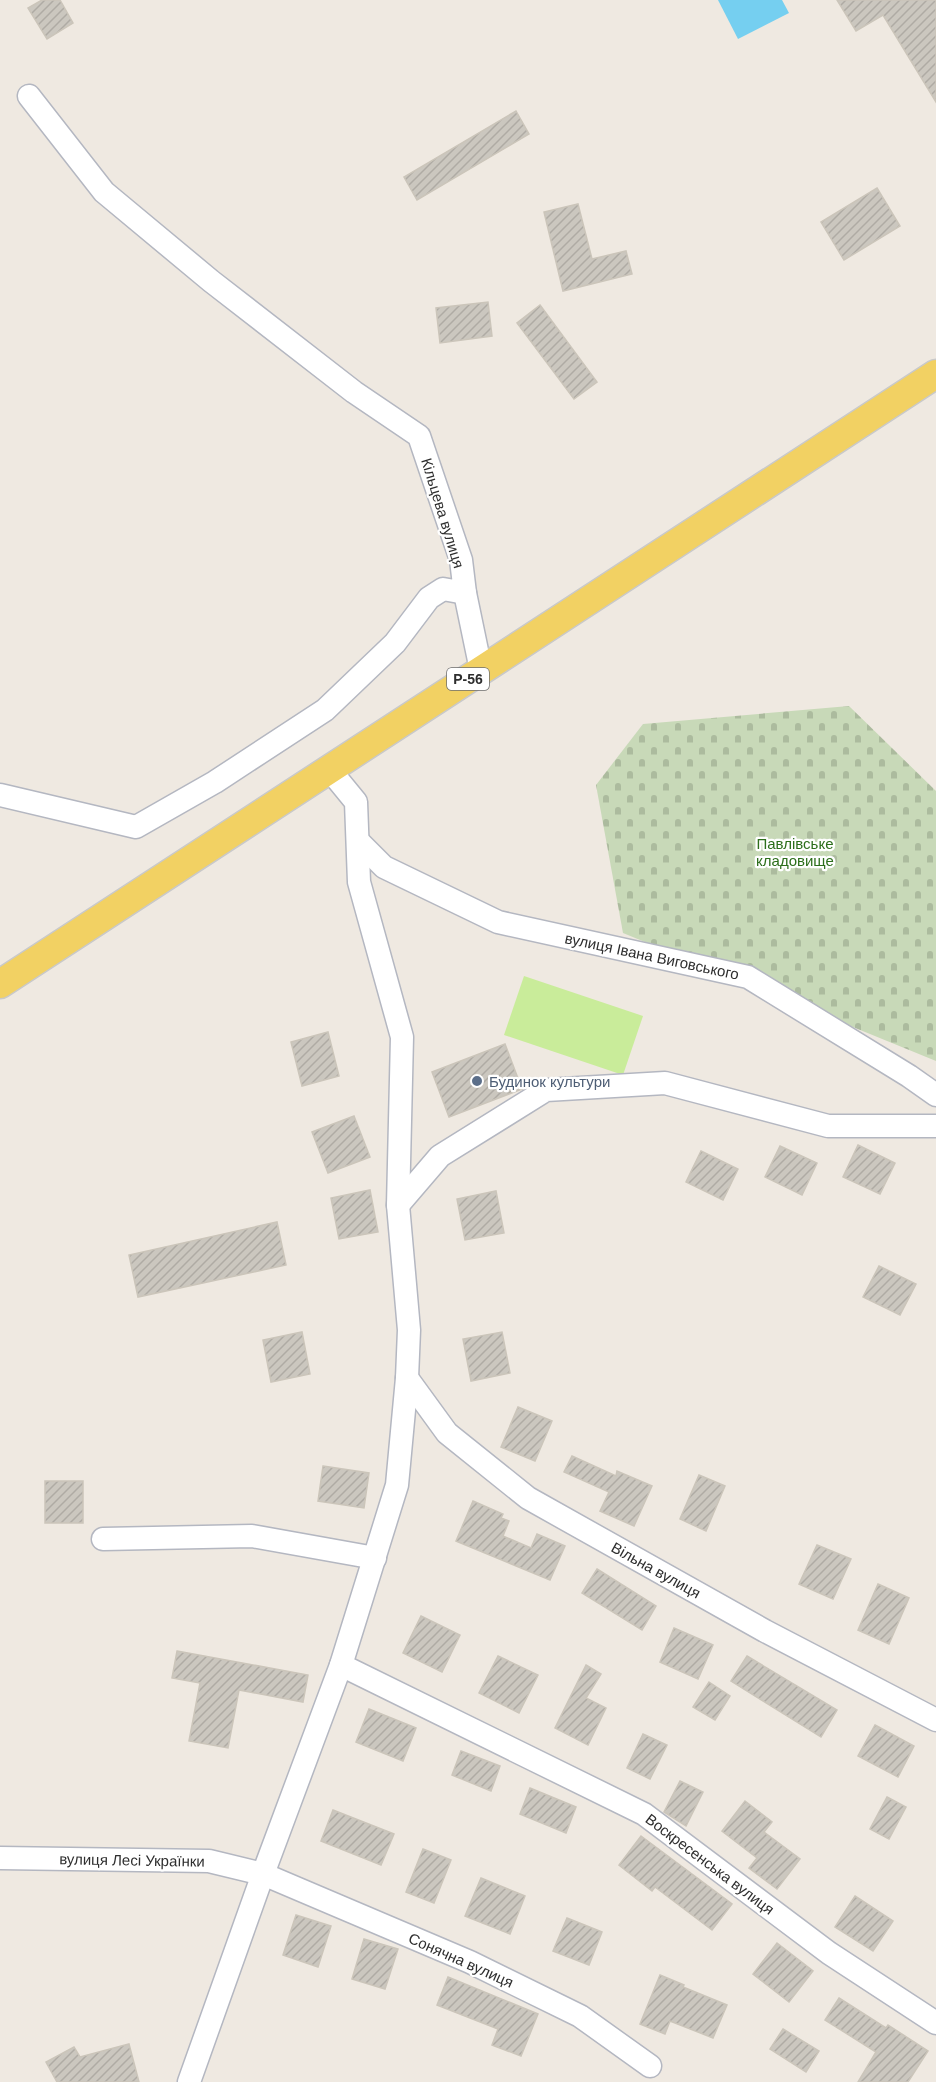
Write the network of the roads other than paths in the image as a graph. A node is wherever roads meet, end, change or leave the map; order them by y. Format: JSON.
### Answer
{"nodes":[{"id":1,"x":29,"y":96,"type":"dead end"},
{"id":2,"x":936,"y":374,"type":"edge"},
{"id":3,"x":465,"y":593,"type":"junction"},
{"id":4,"x":481,"y":670,"type":"junction"},
{"id":5,"x":329,"y":770,"type":"junction"},
{"id":6,"x":0,"y":795,"type":"edge"},
{"id":7,"x":358,"y":841,"type":"junction"},
{"id":8,"x":0,"y":984,"type":"edge"},
{"id":9,"x":936,"y":1095,"type":"edge"},
{"id":10,"x":936,"y":1126,"type":"edge"},
{"id":11,"x":398,"y":1205,"type":"junction"},
{"id":12,"x":407,"y":1378,"type":"junction"},
{"id":13,"x":103,"y":1539,"type":"dead end"},
{"id":14,"x":375,"y":1558,"type":"junction"},
{"id":15,"x":341,"y":1665,"type":"junction"},
{"id":16,"x":936,"y":1720,"type":"edge"},
{"id":17,"x":0,"y":1858,"type":"edge"},
{"id":18,"x":262,"y":1874,"type":"junction"},
{"id":19,"x":936,"y":2023,"type":"edge"},
{"id":20,"x":650,"y":2066,"type":"dead end"},
{"id":21,"x":189,"y":2082,"type":"edge"}],
"edges":[{"from":1,"to":3,"type":"street","name":"Кільцева вулиця"},
{"from":2,"to":4,"type":"main road","number":"Р-56"},
{"from":3,"to":4,"type":"street"},
{"from":3,"to":6,"type":"street","name":"Кільцева вулиця"},
{"from":4,"to":5,"type":"main road","number":"Р-56"},
{"from":5,"to":7,"type":"street"},
{"from":5,"to":8,"type":"main road","number":"Р-56"},
{"from":7,"to":9,"type":"street","name":"вулиця Івана Виговського"},
{"from":7,"to":11,"type":"street"},
{"from":10,"to":11,"type":"street"},
{"from":11,"to":12,"type":"street"},
{"from":12,"to":14,"type":"street"},
{"from":12,"to":16,"type":"street","name":"Вільна вулиця"},
{"from":13,"to":14,"type":"street"},
{"from":14,"to":15,"type":"street"},
{"from":15,"to":18,"type":"street"},
{"from":15,"to":19,"type":"street","name":"Воскресенська вулиця"},
{"from":17,"to":18,"type":"street","name":"вулиця Лесі Українки"},
{"from":18,"to":20,"type":"street","name":"Сонячна вулиця"},
{"from":18,"to":21,"type":"street"}]}
